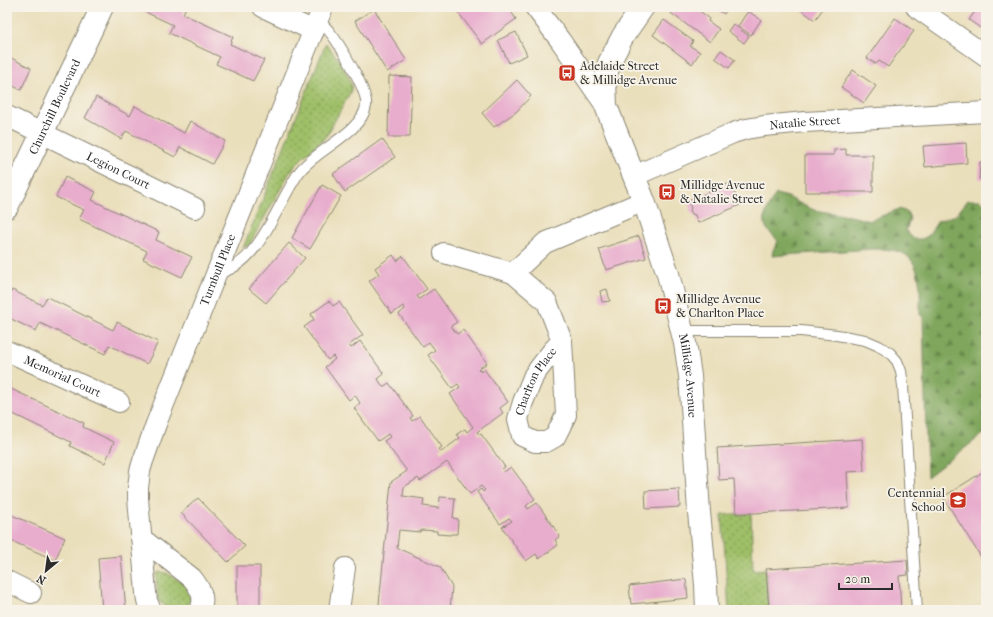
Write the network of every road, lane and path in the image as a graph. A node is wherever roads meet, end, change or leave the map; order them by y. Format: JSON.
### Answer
{"nodes":[{"id":1,"x":102,"y":7,"type":"edge"},
{"id":2,"x":263,"y":7,"type":"edge"},
{"id":3,"x":535,"y":7,"type":"edge"},
{"id":4,"x":643,"y":7,"type":"edge"},
{"id":5,"x":916,"y":7,"type":"edge"},
{"id":6,"x":318,"y":19,"type":"edge"},
{"id":7,"x":986,"y":56,"type":"edge"},
{"id":8,"x":606,"y":106,"type":"junction"},
{"id":9,"x":986,"y":112,"type":"edge"},
{"id":10,"x":7,"y":116,"type":"edge"},
{"id":11,"x":42,"y":133,"type":"junction"},
{"id":12,"x":634,"y":176,"type":"junction"},
{"id":13,"x":644,"y":201,"type":"junction"},
{"id":14,"x":7,"y":207,"type":"edge"},
{"id":15,"x":195,"y":208,"type":"dead end"},
{"id":16,"x":444,"y":253,"type":"dead end"},
{"id":17,"x":513,"y":273,"type":"junction"},
{"id":18,"x":216,"y":274,"type":"junction"},
{"id":19,"x":682,"y":331,"type":"junction"},
{"id":20,"x":562,"y":341,"type":"dead end"},
{"id":21,"x":7,"y":351,"type":"edge"},
{"id":22,"x":119,"y":402,"type":"dead end"},
{"id":23,"x":141,"y":538,"type":"junction"},
{"id":24,"x":345,"y":568,"type":"dead end"},
{"id":25,"x":7,"y":582,"type":"edge"},
{"id":26,"x":31,"y":593,"type":"dead end"},
{"id":27,"x":151,"y":610,"type":"edge"},
{"id":28,"x":200,"y":610,"type":"edge"},
{"id":29,"x":339,"y":610,"type":"edge"},
{"id":30,"x":706,"y":610,"type":"edge"},
{"id":31,"x":917,"y":610,"type":"edge"}],
"edges":[{"from":1,"to":11,"type":"street","name":"Churchill Boulevard"},
{"from":2,"to":6,"type":"street"},
{"from":3,"to":8,"type":"street"},
{"from":4,"to":8,"type":"street","name":"Millidge Avenue"},
{"from":5,"to":7,"type":"street"},
{"from":6,"to":18,"type":"street","name":"Turnbull Place"},
{"from":6,"to":18,"type":"lane"},
{"from":8,"to":12,"type":"street","name":"Millidge Avenue"},
{"from":9,"to":12,"type":"street","name":"Natalie Street"},
{"from":10,"to":11,"type":"street","name":"Legion Court"},
{"from":11,"to":14,"type":"street","name":"Churchill Boulevard"},
{"from":11,"to":15,"type":"street","name":"Legion Court"},
{"from":12,"to":13,"type":"street","name":"Millidge Avenue"},
{"from":13,"to":17,"type":"street"},
{"from":13,"to":19,"type":"street","name":"Millidge Avenue"},
{"from":16,"to":17,"type":"street","name":"Charlton Place"},
{"from":17,"to":20,"type":"street","name":"Charlton Place"},
{"from":18,"to":23,"type":"street","name":"Turnbull Place"},
{"from":19,"to":30,"type":"street","name":"Millidge Avenue"},
{"from":19,"to":31,"type":"lane"},
{"from":21,"to":22,"type":"street","name":"Memorial Court"},
{"from":23,"to":27,"type":"street","name":"Turnbull Place"},
{"from":23,"to":28,"type":"street"},
{"from":24,"to":29,"type":"street"},
{"from":25,"to":26,"type":"street"}]}
